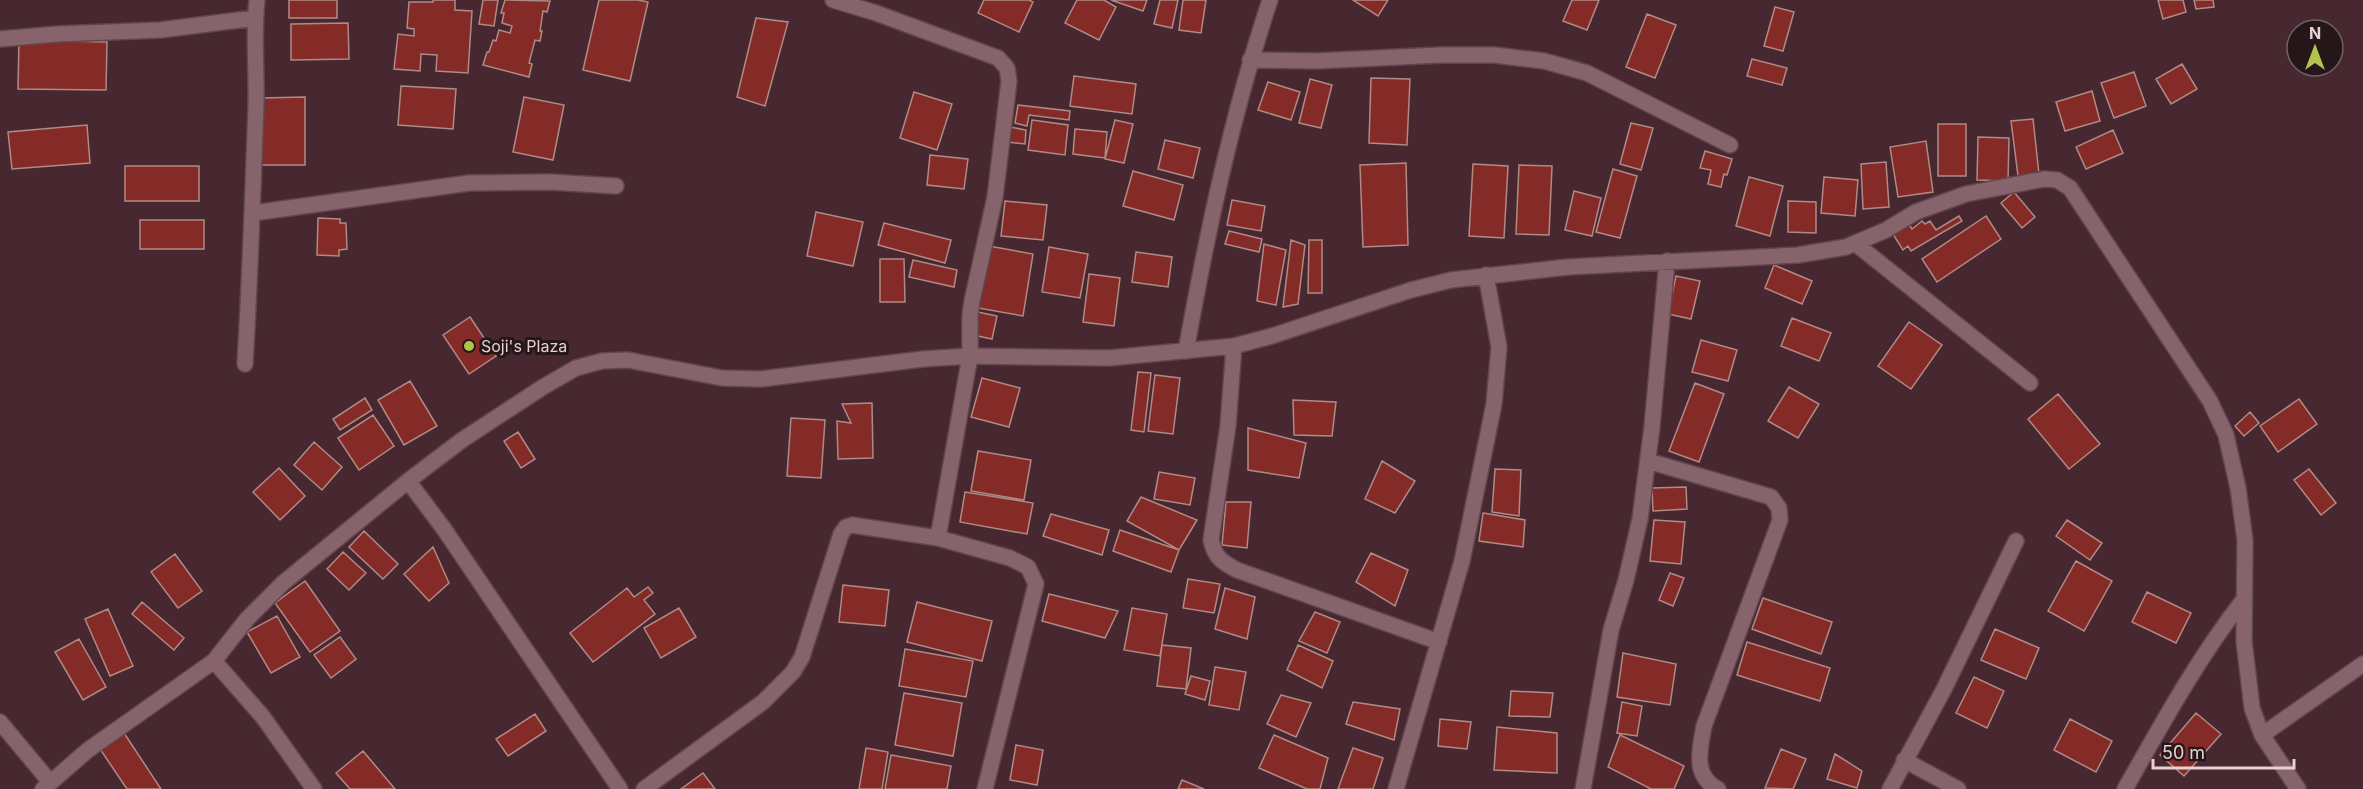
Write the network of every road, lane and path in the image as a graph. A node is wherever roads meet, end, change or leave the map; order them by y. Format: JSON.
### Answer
{"nodes":[{"id":1,"x":257,"y":0,"type":"edge"},
{"id":2,"x":833,"y":0,"type":"edge"},
{"id":3,"x":1270,"y":0,"type":"edge"},
{"id":4,"x":255,"y":18,"type":"junction"},
{"id":5,"x":0,"y":39,"type":"edge"},
{"id":6,"x":1250,"y":60,"type":"junction"},
{"id":7,"x":1730,"y":144,"type":"dead end"},
{"id":8,"x":616,"y":186,"type":"dead end"},
{"id":9,"x":253,"y":213,"type":"junction"},
{"id":10,"x":1856,"y":244,"type":"junction"},
{"id":11,"x":1666,"y":261,"type":"junction"},
{"id":12,"x":1486,"y":275,"type":"junction"},
{"id":13,"x":1234,"y":346,"type":"junction"},
{"id":14,"x":1186,"y":351,"type":"junction"},
{"id":15,"x":970,"y":356,"type":"junction"},
{"id":16,"x":245,"y":364,"type":"dead end"},
{"id":17,"x":2030,"y":383,"type":"dead end"},
{"id":18,"x":1648,"y":461,"type":"junction"},
{"id":19,"x":408,"y":481,"type":"junction"},
{"id":20,"x":938,"y":538,"type":"junction"},
{"id":21,"x":2016,"y":541,"type":"dead end"},
{"id":22,"x":2244,"y":599,"type":"junction"},
{"id":23,"x":1438,"y":642,"type":"junction"},
{"id":24,"x":214,"y":661,"type":"junction"},
{"id":25,"x":2363,"y":664,"type":"edge"},
{"id":26,"x":0,"y":722,"type":"edge"},
{"id":27,"x":2262,"y":735,"type":"junction"},
{"id":28,"x":1905,"y":760,"type":"junction"},
{"id":29,"x":47,"y":786,"type":"edge"},
{"id":30,"x":314,"y":789,"type":"edge"},
{"id":31,"x":620,"y":789,"type":"edge"},
{"id":32,"x":644,"y":789,"type":"edge"},
{"id":33,"x":986,"y":789,"type":"edge"},
{"id":34,"x":1396,"y":789,"type":"edge"},
{"id":35,"x":1583,"y":789,"type":"edge"},
{"id":36,"x":1718,"y":789,"type":"edge"},
{"id":37,"x":1890,"y":789,"type":"edge"},
{"id":38,"x":1958,"y":789,"type":"edge"},
{"id":39,"x":2125,"y":789,"type":"edge"},
{"id":40,"x":2298,"y":789,"type":"edge"}],
"edges":[{"from":1,"to":4,"type":"street"},
{"from":2,"to":15,"type":"street"},
{"from":3,"to":6,"type":"street"},
{"from":4,"to":5,"type":"street"},
{"from":4,"to":9,"type":"street"},
{"from":6,"to":7,"type":"street"},
{"from":6,"to":14,"type":"street"},
{"from":8,"to":9,"type":"street"},
{"from":9,"to":16,"type":"street"},
{"from":10,"to":11,"type":"street"},
{"from":10,"to":17,"type":"street"},
{"from":10,"to":22,"type":"street"},
{"from":11,"to":12,"type":"street"},
{"from":11,"to":18,"type":"street"},
{"from":12,"to":13,"type":"street"},
{"from":12,"to":23,"type":"street"},
{"from":13,"to":14,"type":"street"},
{"from":13,"to":23,"type":"street"},
{"from":14,"to":15,"type":"street"},
{"from":15,"to":19,"type":"street"},
{"from":15,"to":20,"type":"street"},
{"from":18,"to":35,"type":"street"},
{"from":18,"to":36,"type":"street"},
{"from":19,"to":24,"type":"street"},
{"from":19,"to":31,"type":"street"},
{"from":20,"to":32,"type":"street"},
{"from":20,"to":33,"type":"street"},
{"from":21,"to":28,"type":"street"},
{"from":22,"to":27,"type":"street"},
{"from":22,"to":39,"type":"street"},
{"from":23,"to":34,"type":"street"},
{"from":24,"to":29,"type":"street"},
{"from":24,"to":30,"type":"street"},
{"from":25,"to":27,"type":"street"},
{"from":26,"to":29,"type":"street"},
{"from":27,"to":40,"type":"street"},
{"from":28,"to":37,"type":"street"},
{"from":28,"to":38,"type":"street"}]}
